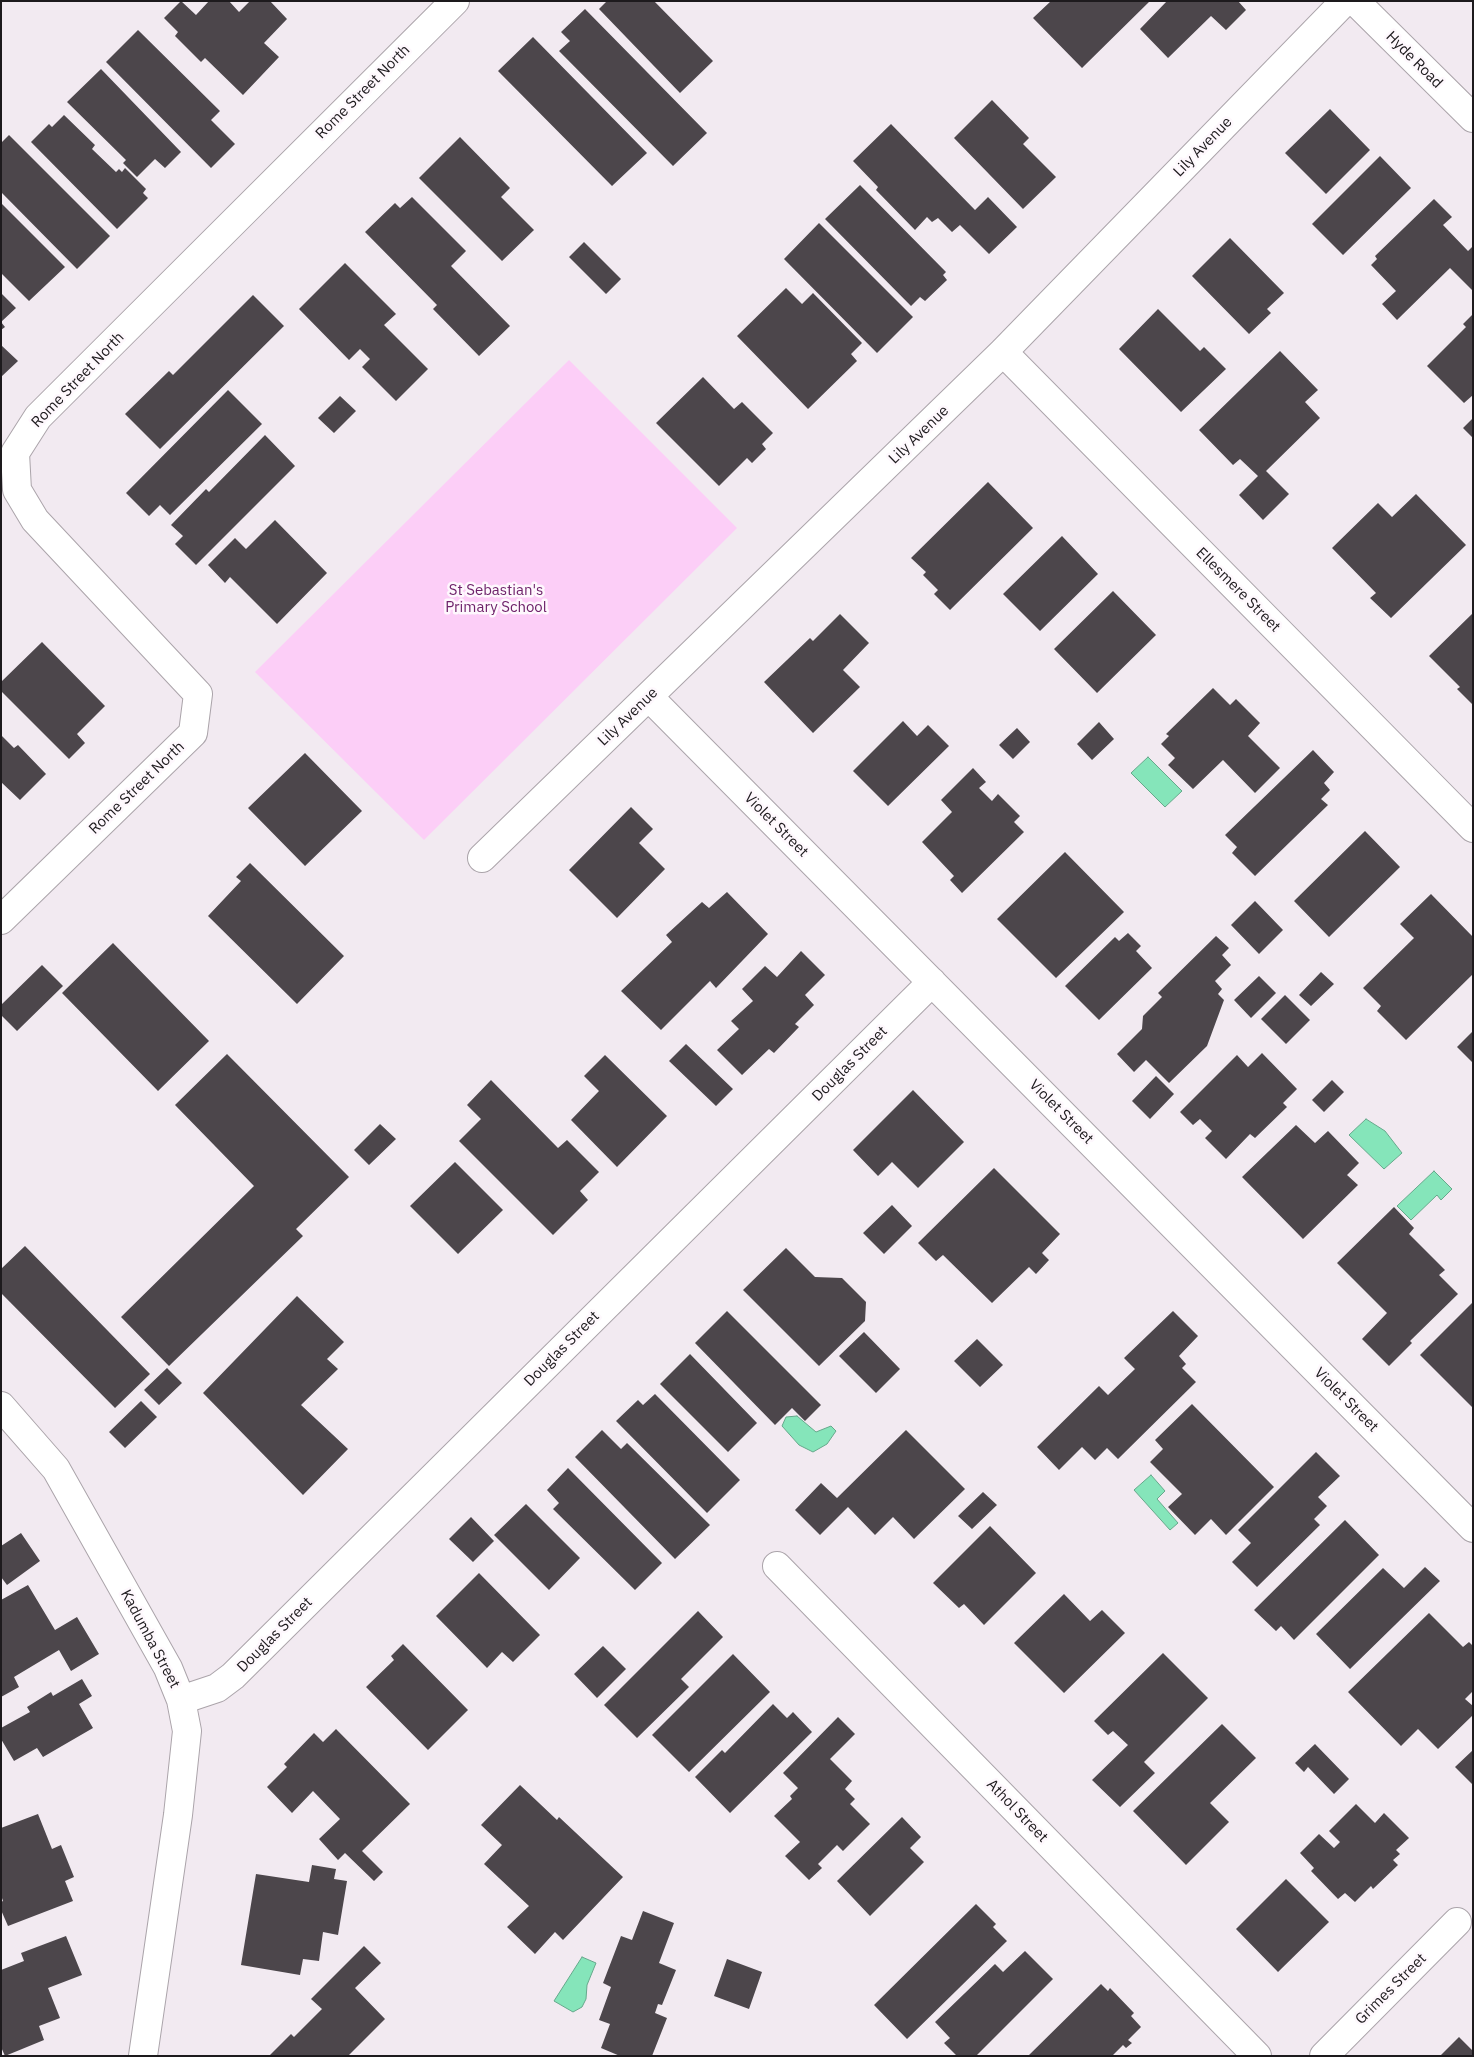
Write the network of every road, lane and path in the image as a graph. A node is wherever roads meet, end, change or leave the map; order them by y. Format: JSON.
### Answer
{"nodes":[{"id":1,"x":455,"y":1,"type":"edge"},
{"id":2,"x":1345,"y":1,"type":"edge"},
{"id":3,"x":1355,"y":1,"type":"edge"},
{"id":4,"x":1473,"y":118,"type":"edge"},
{"id":5,"x":1003,"y":352,"type":"junction"},
{"id":6,"x":649,"y":697,"type":"junction"},
{"id":7,"x":1473,"y":828,"type":"edge"},
{"id":8,"x":482,"y":858,"type":"dead end"},
{"id":9,"x":1,"y":920,"type":"edge"},
{"id":10,"x":932,"y":982,"type":"junction"},
{"id":11,"x":1,"y":1406,"type":"edge"},
{"id":12,"x":1473,"y":1528,"type":"edge"},
{"id":13,"x":778,"y":1566,"type":"dead end"},
{"id":14,"x":181,"y":1700,"type":"junction"},
{"id":15,"x":1457,"y":1922,"type":"dead end"},
{"id":16,"x":143,"y":2056,"type":"edge"},
{"id":17,"x":1257,"y":2056,"type":"edge"},
{"id":18,"x":1324,"y":2056,"type":"edge"}],
"edges":[{"from":1,"to":9,"type":"street","name":"Rome Street North"},
{"from":2,"to":5,"type":"street","name":"Lily Avenue"},
{"from":3,"to":4,"type":"street","name":"Hyde Road"},
{"from":5,"to":6,"type":"street","name":"Lily Avenue"},
{"from":5,"to":7,"type":"street","name":"Ellesmere Street"},
{"from":6,"to":8,"type":"street","name":"Lily Avenue"},
{"from":6,"to":10,"type":"street","name":"Violet Street"},
{"from":10,"to":12,"type":"street","name":"Violet Street"},
{"from":10,"to":14,"type":"street","name":"Douglas Street"},
{"from":11,"to":14,"type":"street","name":"Kadumba Street"},
{"from":13,"to":17,"type":"street","name":"Athol Street"},
{"from":14,"to":16,"type":"street","name":"Kadumba Street"},
{"from":15,"to":18,"type":"street","name":"Grimes Street"}]}
